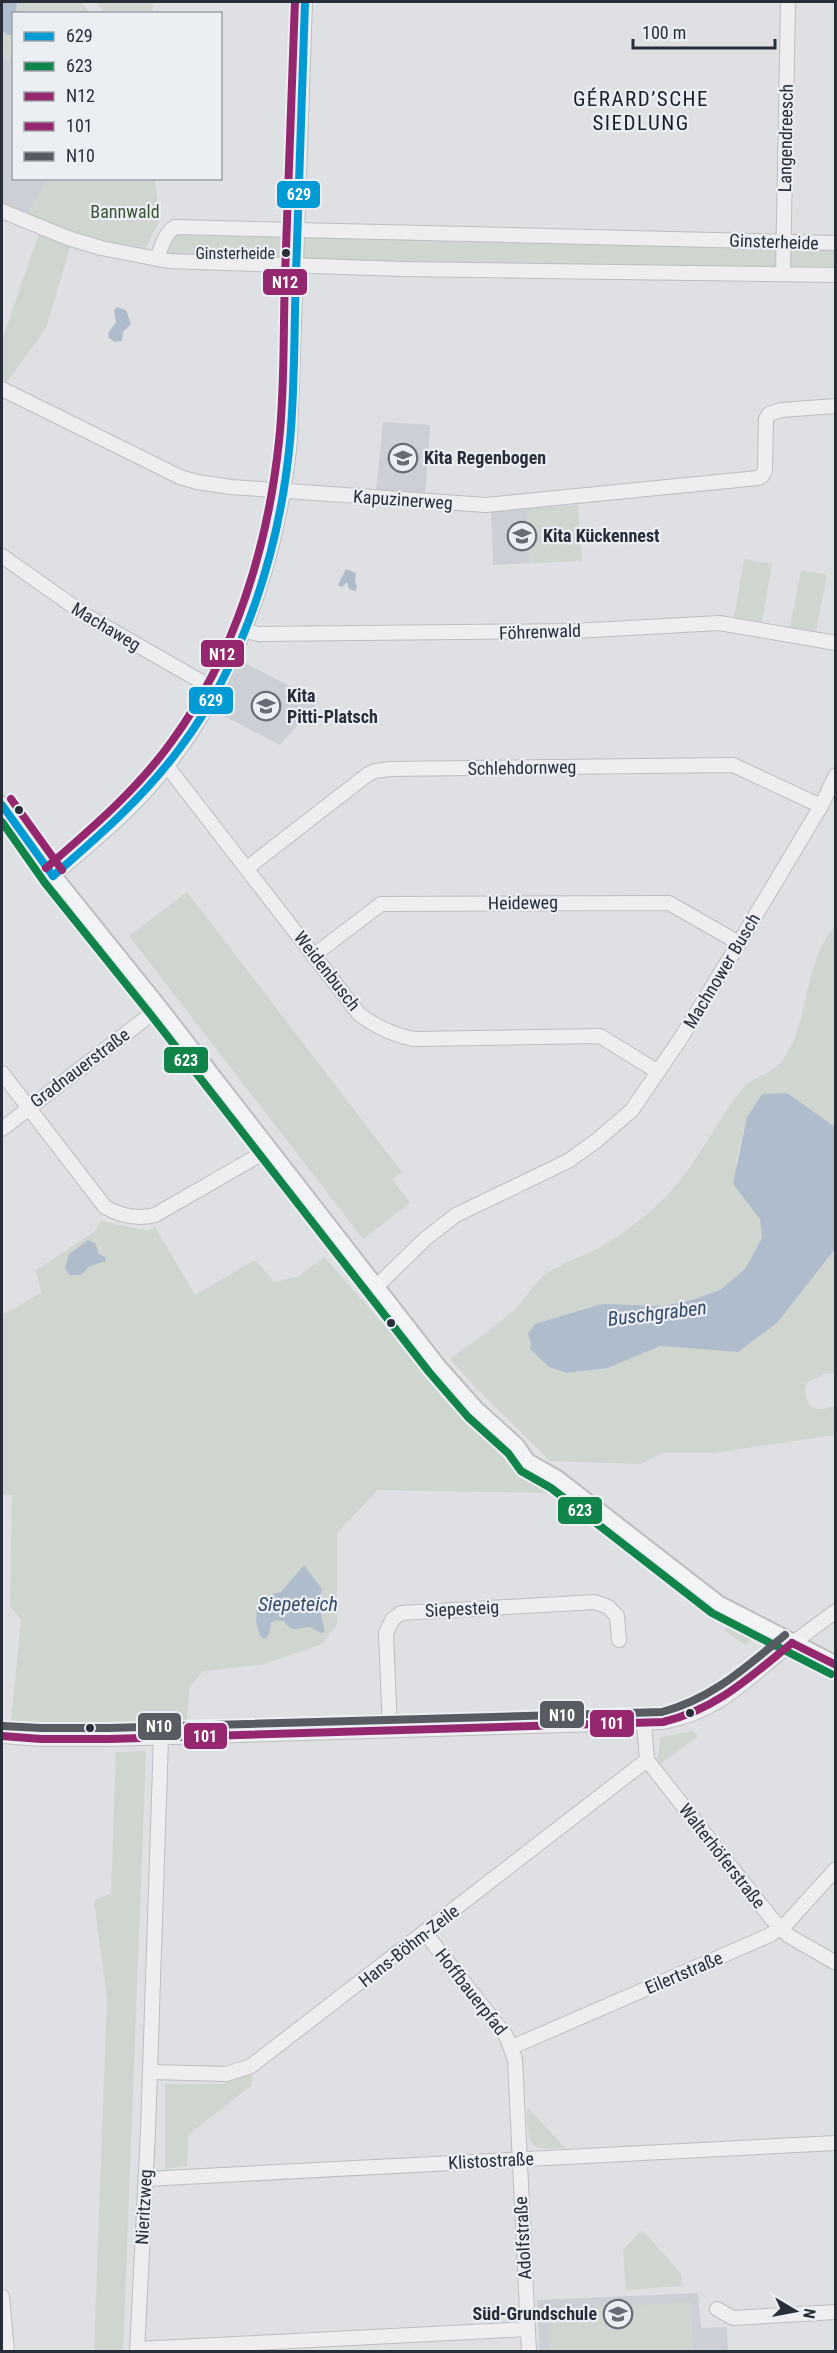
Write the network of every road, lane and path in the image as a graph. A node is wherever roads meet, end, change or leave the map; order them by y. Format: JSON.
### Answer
{"nodes":[{"id":1,"x":305,"y":2,"type":"edge"},
{"id":2,"x":788,"y":2,"type":"edge"},
{"id":3,"x":2,"y":211,"type":"edge"},
{"id":4,"x":298,"y":230,"type":"junction"},
{"id":5,"x":784,"y":242,"type":"junction"},
{"id":6,"x":836,"y":243,"type":"edge"},
{"id":7,"x":157,"y":260,"type":"junction"},
{"id":8,"x":297,"y":264,"type":"junction"},
{"id":9,"x":783,"y":274,"type":"junction"},
{"id":10,"x":836,"y":275,"type":"edge"},
{"id":11,"x":2,"y":389,"type":"edge"},
{"id":12,"x":836,"y":406,"type":"edge"},
{"id":13,"x":283,"y":492,"type":"junction"},
{"id":14,"x":2,"y":556,"type":"edge"},
{"id":15,"x":244,"y":631,"type":"junction"},
{"id":16,"x":836,"y":643,"type":"edge"},
{"id":17,"x":216,"y":690,"type":"junction"},
{"id":18,"x":167,"y":766,"type":"junction"},
{"id":19,"x":836,"y":775,"type":"edge"},
{"id":20,"x":2,"y":805,"type":"edge"},
{"id":21,"x":821,"y":806,"type":"junction"},
{"id":22,"x":247,"y":867,"type":"junction"},
{"id":23,"x":53,"y":876,"type":"junction"},
{"id":24,"x":739,"y":943,"type":"junction"},
{"id":25,"x":314,"y":955,"type":"junction"},
{"id":26,"x":159,"y":1008,"type":"junction"},
{"id":27,"x":658,"y":1072,"type":"junction"},
{"id":28,"x":2,"y":1074,"type":"edge"},
{"id":29,"x":29,"y":1108,"type":"junction"},
{"id":30,"x":2,"y":1129,"type":"edge"},
{"id":31,"x":268,"y":1150,"type":"junction"},
{"id":32,"x":376,"y":1287,"type":"junction"},
{"id":33,"x":836,"y":1611,"type":"edge"},
{"id":34,"x":619,"y":1640,"type":"dead end"},
{"id":35,"x":792,"y":1643,"type":"junction"},
{"id":36,"x":836,"y":1665,"type":"edge"},
{"id":37,"x":644,"y":1723,"type":"junction"},
{"id":38,"x":390,"y":1730,"type":"junction"},
{"id":39,"x":2,"y":1736,"type":"edge"},
{"id":40,"x":161,"y":1738,"type":"junction"},
{"id":41,"x":647,"y":1760,"type":"junction"},
{"id":42,"x":836,"y":1869,"type":"edge"},
{"id":43,"x":781,"y":1928,"type":"junction"},
{"id":44,"x":425,"y":1933,"type":"junction"},
{"id":45,"x":836,"y":1963,"type":"edge"},
{"id":46,"x":512,"y":2047,"type":"junction"},
{"id":47,"x":150,"y":2072,"type":"junction"},
{"id":48,"x":836,"y":2143,"type":"edge"},
{"id":49,"x":519,"y":2160,"type":"junction"},
{"id":50,"x":146,"y":2179,"type":"junction"},
{"id":51,"x":2,"y":2297,"type":"edge"},
{"id":52,"x":717,"y":2309,"type":"dead end"},
{"id":53,"x":836,"y":2312,"type":"edge"},
{"id":54,"x":528,"y":2329,"type":"junction"},
{"id":55,"x":137,"y":2350,"type":"edge"},
{"id":56,"x":7,"y":2352,"type":"edge"},
{"id":57,"x":529,"y":2352,"type":"edge"}],
"edges":[{"from":1,"to":4,"type":"street"},
{"from":2,"to":5,"type":"street","name":"Langendreesch"},
{"from":3,"to":7,"type":"street","name":"Ginsterheide"},
{"from":4,"to":5,"type":"street","name":"Ginsterheide"},
{"from":4,"to":7,"type":"street","name":"Ginsterheide"},
{"from":4,"to":8,"type":"street"},
{"from":5,"to":6,"type":"street","name":"Ginsterheide"},
{"from":5,"to":9,"type":"street","name":"Langendreesch"},
{"from":7,"to":8,"type":"street","name":"Ginsterheide"},
{"from":8,"to":9,"type":"street","name":"Ginsterheide"},
{"from":8,"to":13,"type":"street"},
{"from":9,"to":10,"type":"street","name":"Ginsterheide"},
{"from":11,"to":13,"type":"street","name":"Kapuzinerweg"},
{"from":12,"to":13,"type":"street","name":"Kapuzinerweg"},
{"from":13,"to":15,"type":"street"},
{"from":14,"to":17,"type":"street","name":"Machaweg"},
{"from":15,"to":16,"type":"street","name":"Föhrenwald"},
{"from":15,"to":17,"type":"street"},
{"from":17,"to":18,"type":"street"},
{"from":18,"to":22,"type":"street","name":"Weidenbusch"},
{"from":18,"to":23,"type":"street"},
{"from":19,"to":21,"type":"street","name":"Machnower Busch"},
{"from":20,"to":23,"type":"main road"},
{"from":21,"to":22,"type":"street","name":"Schlehdornweg"},
{"from":21,"to":24,"type":"street","name":"Machnower Busch"},
{"from":22,"to":25,"type":"street","name":"Weidenbusch"},
{"from":23,"to":26,"type":"main road"},
{"from":24,"to":25,"type":"street","name":"Heideweg"},
{"from":24,"to":27,"type":"street","name":"Machnower Busch"},
{"from":25,"to":27,"type":"street","name":"Weidenbusch"},
{"from":26,"to":29,"type":"street","name":"Gradnauerstraße"},
{"from":26,"to":31,"type":"main road"},
{"from":27,"to":32,"type":"street","name":"Machnower Busch"},
{"from":28,"to":29,"type":"street"},
{"from":29,"to":30,"type":"street","name":"Gradnauerstraße"},
{"from":29,"to":31,"type":"street"},
{"from":31,"to":32,"type":"main road"},
{"from":32,"to":35,"type":"main road"},
{"from":33,"to":35,"type":"street"},
{"from":34,"to":38,"type":"street","name":"Siepesteig"},
{"from":35,"to":36,"type":"main road"},
{"from":35,"to":37,"type":"street"},
{"from":37,"to":38,"type":"street"},
{"from":37,"to":41,"type":"street"},
{"from":38,"to":40,"type":"street"},
{"from":39,"to":40,"type":"street"},
{"from":40,"to":47,"type":"street","name":"Nieritzweg"},
{"from":41,"to":43,"type":"street","name":"Walterhöferstraße"},
{"from":41,"to":44,"type":"street","name":"Hans-Böhm-Zeile"},
{"from":42,"to":43,"type":"street","name":"Eilertstraße"},
{"from":43,"to":45,"type":"street","name":"Walterhöferstraße"},
{"from":43,"to":46,"type":"street","name":"Eilertstraße"},
{"from":44,"to":46,"type":"street","name":"Hoffbauerpfad"},
{"from":44,"to":47,"type":"street","name":"Hans-Böhm-Zeile"},
{"from":46,"to":49,"type":"street","name":"Hoffbauerpfad"},
{"from":47,"to":50,"type":"street","name":"Nieritzweg"},
{"from":48,"to":49,"type":"street","name":"Klistostraße"},
{"from":49,"to":50,"type":"street","name":"Klistostraße"},
{"from":49,"to":54,"type":"street","name":"Adolfstraße"},
{"from":50,"to":55,"type":"street","name":"Nieritzweg"},
{"from":51,"to":56,"type":"street"},
{"from":52,"to":53,"type":"street"},
{"from":54,"to":55,"type":"street"},
{"from":54,"to":57,"type":"street","name":"Adolfstraße"}]}
